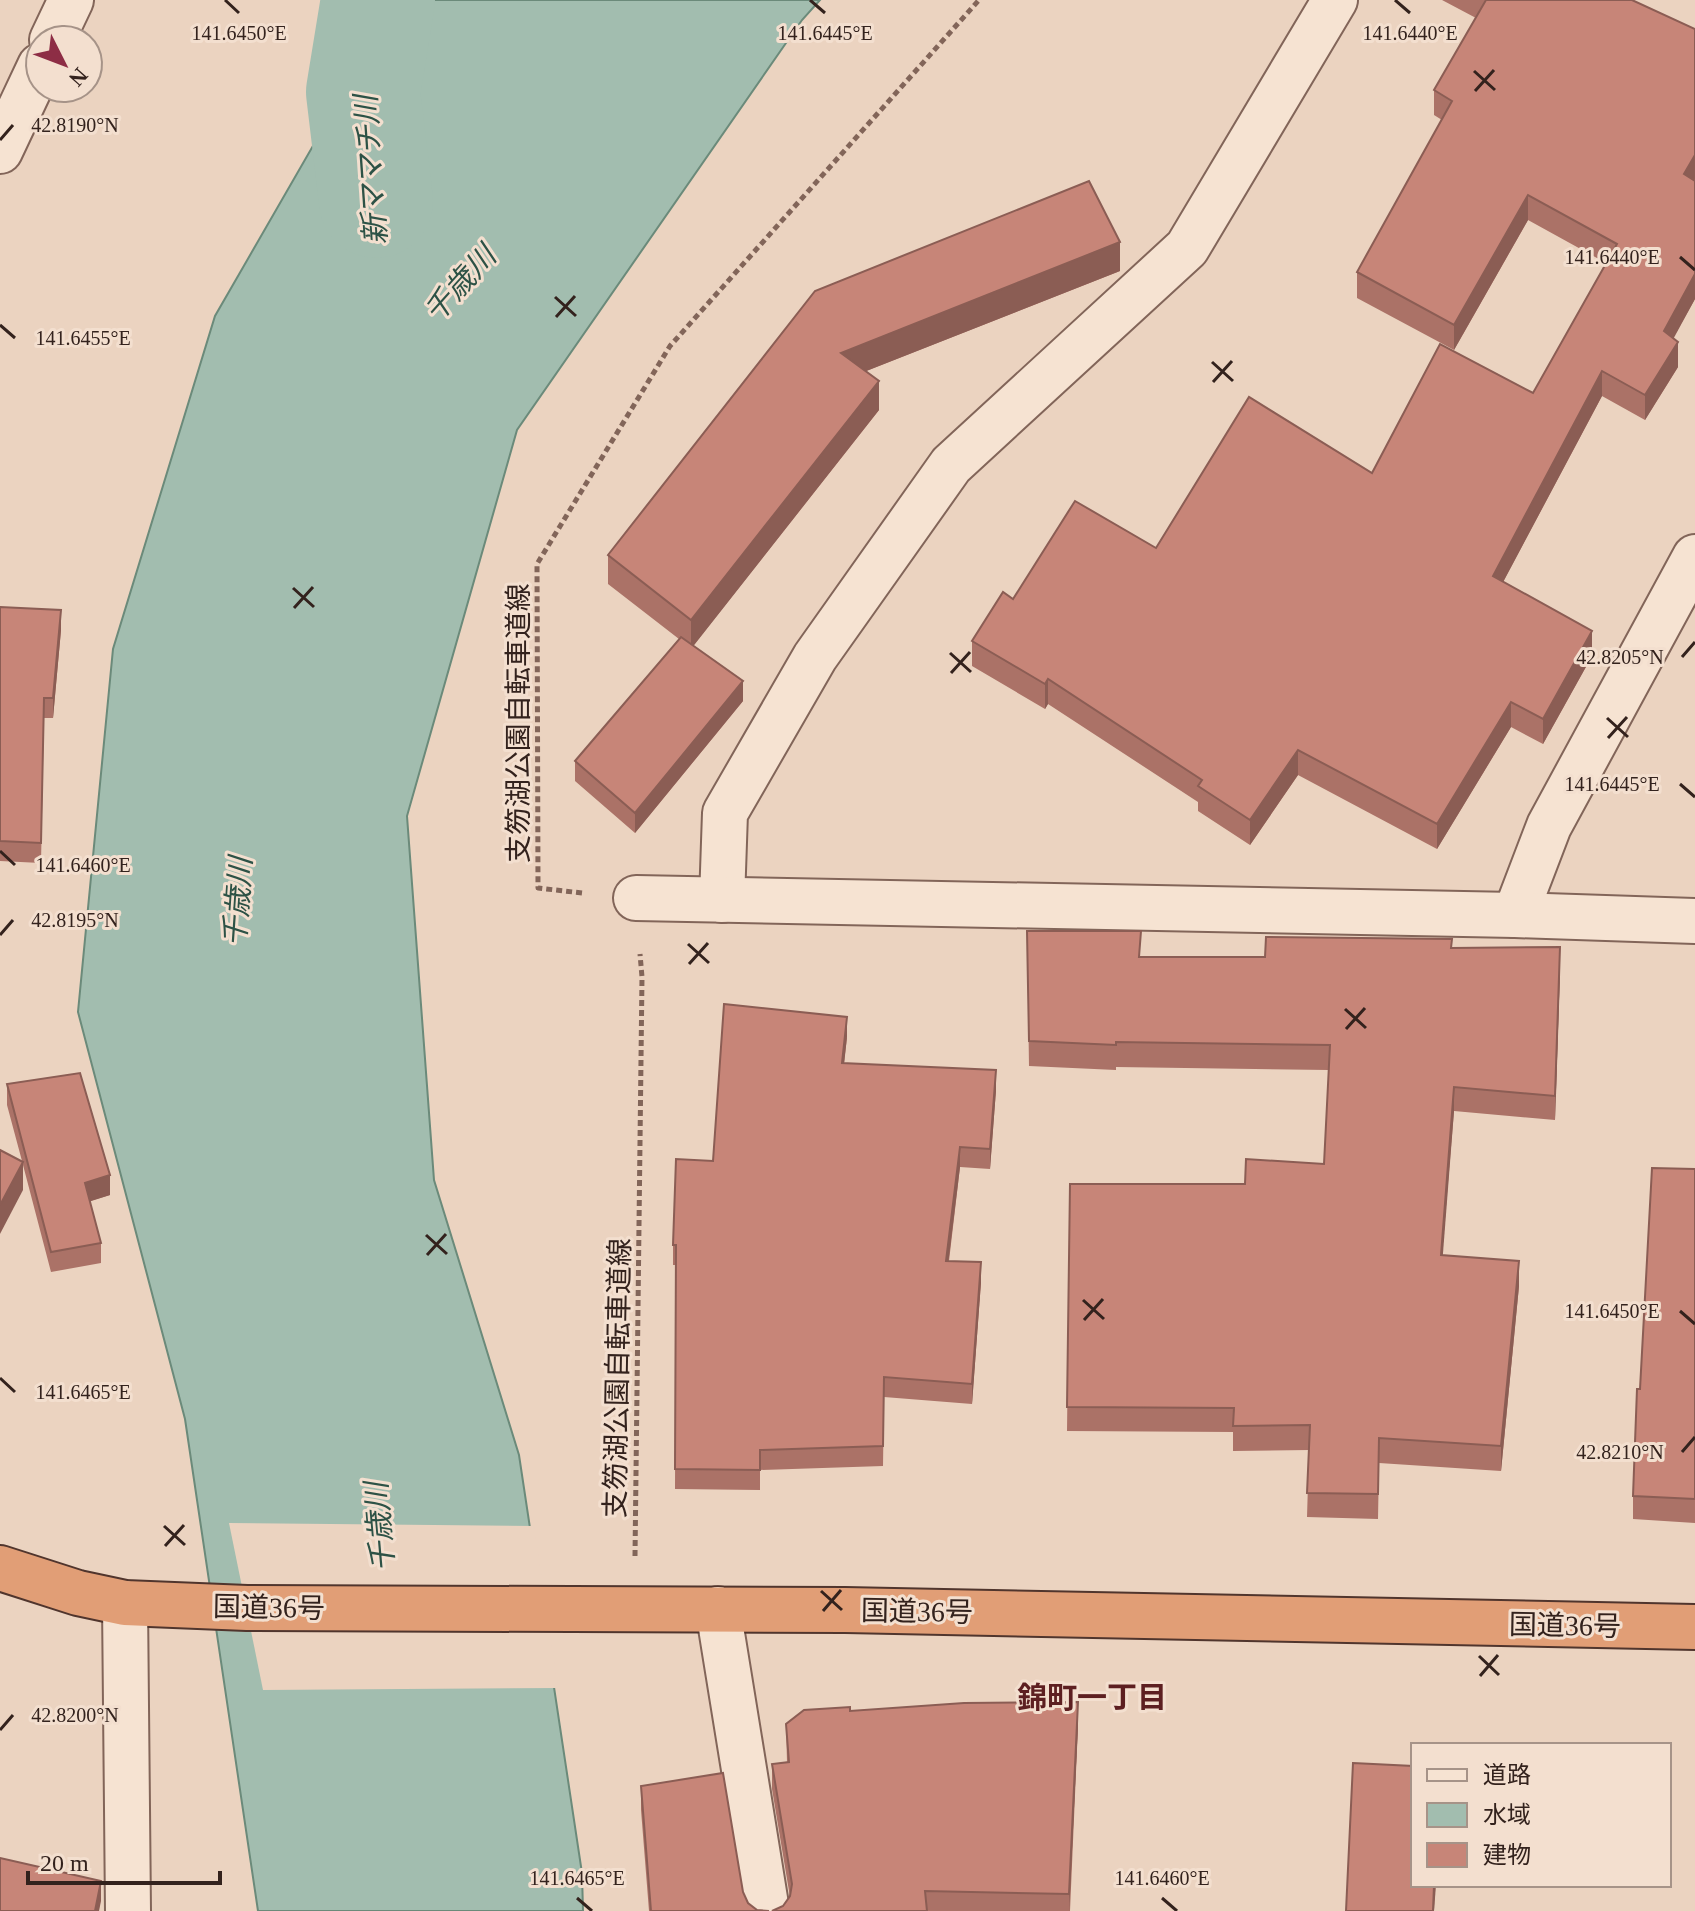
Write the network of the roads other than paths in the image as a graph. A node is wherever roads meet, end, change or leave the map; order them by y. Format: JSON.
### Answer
{"nodes":[{"id":1,"x":71,"y":0,"type":"edge"},
{"id":2,"x":1335,"y":0,"type":"edge"},
{"id":3,"x":60,"y":24,"type":"edge"},
{"id":4,"x":24,"y":100,"type":"edge"},
{"id":5,"x":0,"y":151,"type":"edge"},
{"id":6,"x":1695,"y":557,"type":"edge"},
{"id":7,"x":636,"y":898,"type":"road end"},
{"id":8,"x":722,"y":900,"type":"junction"},
{"id":9,"x":1515,"y":915,"type":"junction"},
{"id":10,"x":1695,"y":921,"type":"edge"},
{"id":11,"x":0,"y":1568,"type":"edge"},
{"id":12,"x":125,"y":1603,"type":"junction"},
{"id":13,"x":718,"y":1609,"type":"junction"},
{"id":14,"x":1695,"y":1627,"type":"edge"},
{"id":15,"x":128,"y":1911,"type":"edge"},
{"id":16,"x":767,"y":1911,"type":"edge"}],
"edges":[{"from":1,"to":3,"type":"street"},
{"from":2,"to":8,"type":"street"},
{"from":4,"to":5,"type":"street"},
{"from":6,"to":9,"type":"street"},
{"from":7,"to":8,"type":"street"},
{"from":8,"to":9,"type":"street"},
{"from":9,"to":10,"type":"street"},
{"from":11,"to":12,"type":"highway","name":"国道36号"},
{"from":12,"to":13,"type":"highway","name":"国道36号"},
{"from":12,"to":15,"type":"street"},
{"from":13,"to":14,"type":"highway","name":"国道36号"},
{"from":13,"to":16,"type":"street"}]}
